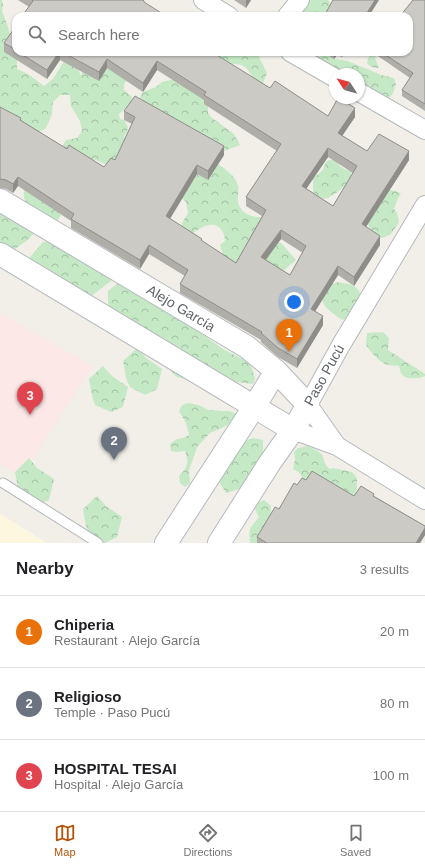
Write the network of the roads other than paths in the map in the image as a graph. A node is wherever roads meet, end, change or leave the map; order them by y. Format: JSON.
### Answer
{"nodes":[{"id":1,"x":203,"y":0,"type":"edge"},
{"id":2,"x":300,"y":0,"type":"edge"},
{"id":3,"x":222,"y":12,"type":"edge"},
{"id":4,"x":290,"y":12,"type":"edge"},
{"id":5,"x":297,"y":56,"type":"edge"},
{"id":6,"x":329,"y":75,"type":"edge"},
{"id":7,"x":365,"y":95,"type":"edge"},
{"id":8,"x":425,"y":130,"type":"edge"},
{"id":9,"x":0,"y":200,"type":"edge"},
{"id":10,"x":425,"y":205,"type":"edge"},
{"id":11,"x":0,"y":254,"type":"edge"},
{"id":12,"x":276,"y":371,"type":"junction"},
{"id":13,"x":308,"y":405,"type":"junction"},
{"id":14,"x":254,"y":407,"type":"junction"},
{"id":15,"x":293,"y":430,"type":"junction"},
{"id":16,"x":336,"y":446,"type":"junction"},
{"id":17,"x":3,"y":483,"type":"dead end"},
{"id":18,"x":425,"y":500,"type":"edge"},
{"id":19,"x":98,"y":543,"type":"edge"},
{"id":20,"x":166,"y":543,"type":"edge"},
{"id":21,"x":219,"y":543,"type":"edge"}],
"edges":[{"from":1,"to":3,"type":"street"},
{"from":2,"to":4,"type":"street"},
{"from":5,"to":6,"type":"street"},
{"from":7,"to":8,"type":"street"},
{"from":9,"to":12,"type":"street","name":"Alejo García"},
{"from":10,"to":13,"type":"street","name":"Paso Pucú"},
{"from":11,"to":14,"type":"street","name":"Alejo García"},
{"from":12,"to":13,"type":"street","name":"Alejo García"},
{"from":12,"to":14,"type":"street"},
{"from":13,"to":15,"type":"street","name":"Paso Pucú"},
{"from":13,"to":16,"type":"street","name":"Alejo García"},
{"from":14,"to":15,"type":"street","name":"Alejo García"},
{"from":14,"to":20,"type":"street"},
{"from":15,"to":16,"type":"street","name":"Alejo García"},
{"from":15,"to":21,"type":"street","name":"Paso Pucú"},
{"from":16,"to":18,"type":"street","name":"Alejo García"},
{"from":17,"to":19,"type":"lane"}]}
